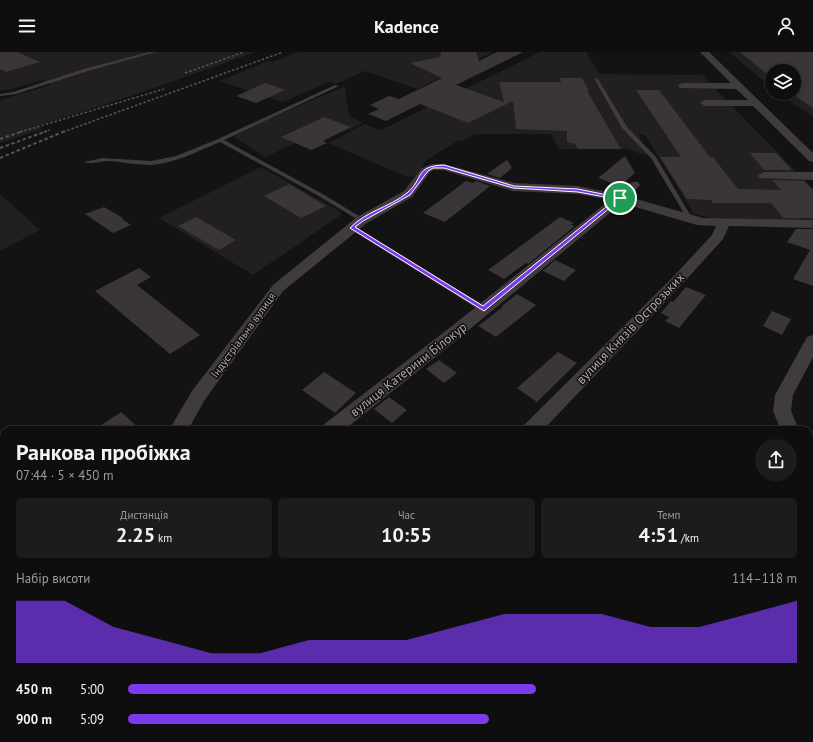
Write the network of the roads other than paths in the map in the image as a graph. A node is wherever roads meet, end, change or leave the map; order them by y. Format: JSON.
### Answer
{"nodes":[{"id":1,"x":154,"y":52,"type":"edge"},
{"id":2,"x":704,"y":52,"type":"edge"},
{"id":3,"x":596,"y":79,"type":"dead end"},
{"id":4,"x":337,"y":86,"type":"dead end"},
{"id":5,"x":683,"y":86,"type":"dead end"},
{"id":6,"x":739,"y":86,"type":"junction"},
{"id":7,"x":0,"y":95,"type":"edge"},
{"id":8,"x":705,"y":103,"type":"dead end"},
{"id":9,"x":756,"y":103,"type":"junction"},
{"id":10,"x":220,"y":140,"type":"junction"},
{"id":11,"x":813,"y":160,"type":"edge"},
{"id":12,"x":87,"y":162,"type":"dead end"},
{"id":13,"x":764,"y":176,"type":"dead end"},
{"id":14,"x":813,"y":176,"type":"edge"},
{"id":15,"x":634,"y":185,"type":"dead end"},
{"id":16,"x":620,"y":198,"type":"junction"},
{"id":17,"x":693,"y":218,"type":"junction"},
{"id":18,"x":724,"y":222,"type":"junction"},
{"id":19,"x":357,"y":224,"type":"junction"},
{"id":20,"x":813,"y":224,"type":"edge"},
{"id":21,"x":484,"y":309,"type":"junction"},
{"id":22,"x":813,"y":341,"type":"edge"},
{"id":23,"x":180,"y":426,"type":"edge"},
{"id":24,"x":335,"y":426,"type":"edge"},
{"id":25,"x":535,"y":426,"type":"edge"},
{"id":26,"x":788,"y":426,"type":"edge"}],
"edges":[{"from":1,"to":7,"type":"lane"},
{"from":2,"to":6,"type":"street"},
{"from":3,"to":17,"type":"lane"},
{"from":4,"to":10,"type":"lane"},
{"from":5,"to":6,"type":"street"},
{"from":6,"to":9,"type":"street"},
{"from":8,"to":9,"type":"street"},
{"from":9,"to":11,"type":"street"},
{"from":10,"to":12,"type":"lane"},
{"from":10,"to":19,"type":"lane"},
{"from":13,"to":14,"type":"street"},
{"from":15,"to":16,"type":"street","name":"вулиця Катерини Білокур"},
{"from":16,"to":17,"type":"street","name":"Індустріальна вулиця"},
{"from":16,"to":19,"type":"street","name":"Індустріальна вулиця"},
{"from":16,"to":21,"type":"street","name":"вулиця Катерини Білокур"},
{"from":17,"to":18,"type":"street","name":"Індустріальна вулиця"},
{"from":18,"to":20,"type":"street","name":"Індустріальна вулиця"},
{"from":18,"to":25,"type":"street","name":"вулиця Князів Острозьких"},
{"from":19,"to":21,"type":"lane"},
{"from":19,"to":23,"type":"street","name":"Індустріальна вулиця"},
{"from":21,"to":24,"type":"street","name":"вулиця Катерини Білокур"},
{"from":22,"to":26,"type":"street"}]}
